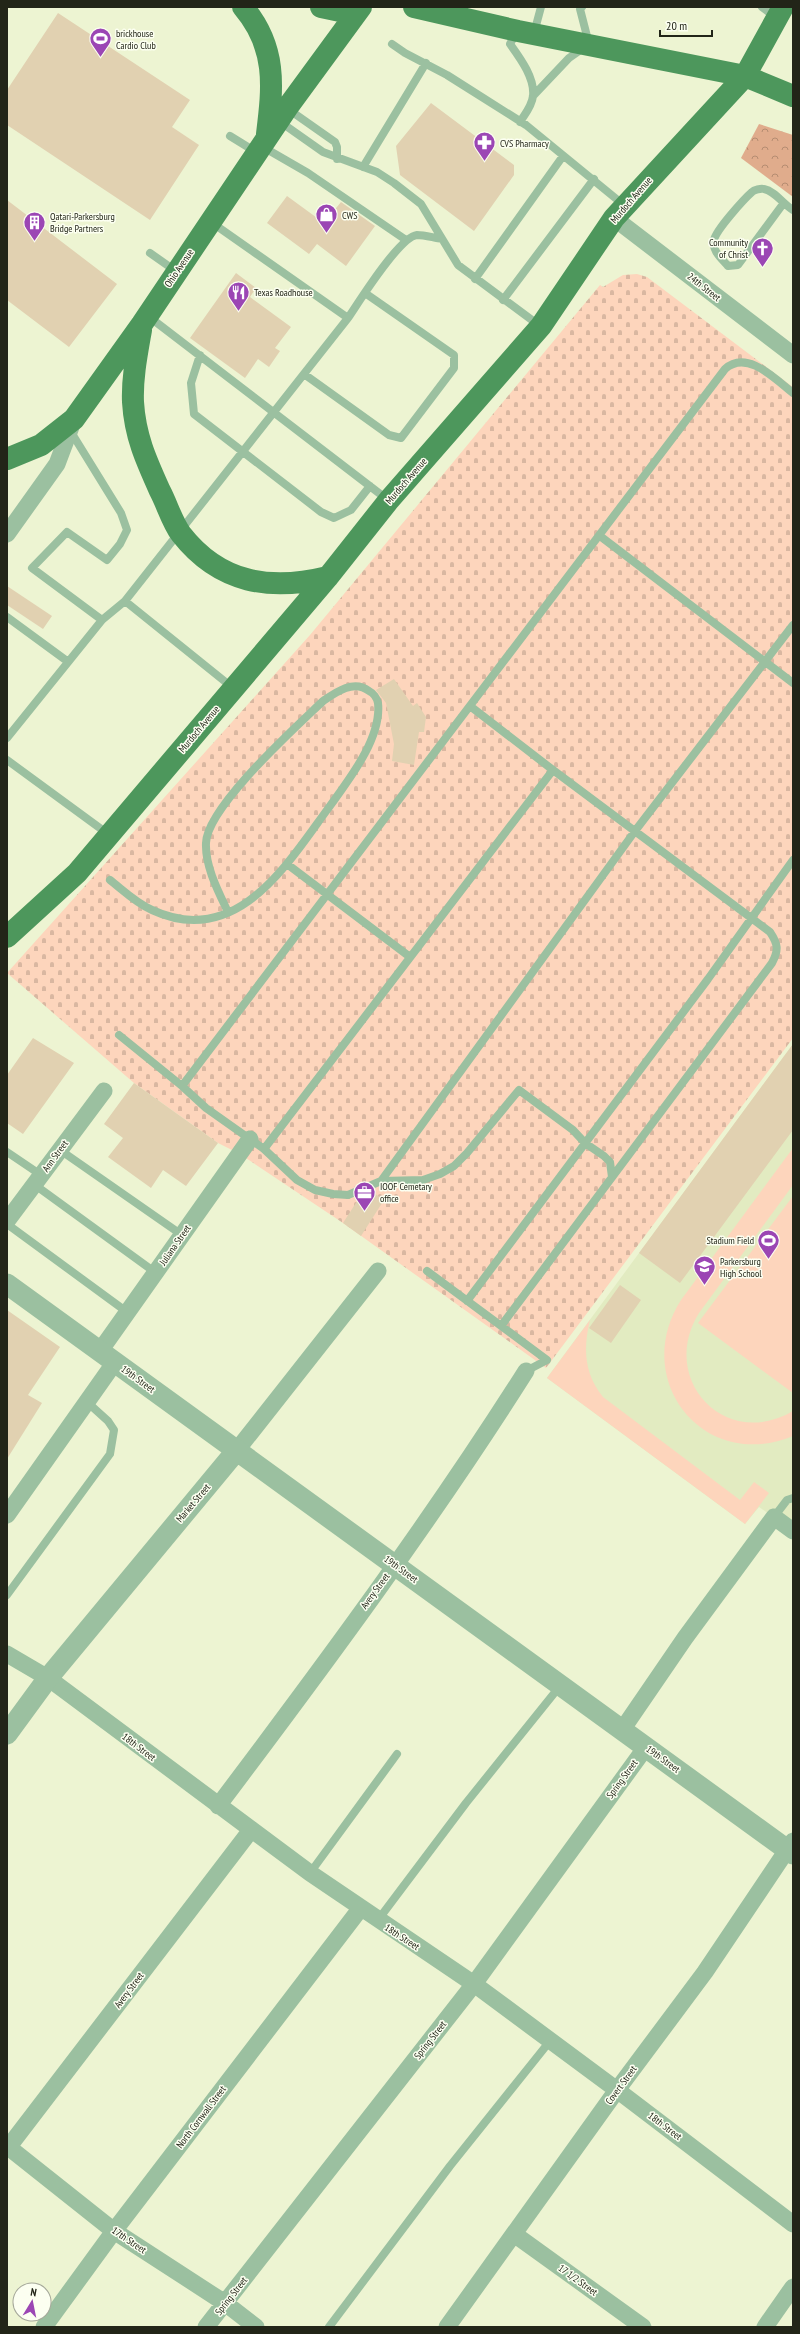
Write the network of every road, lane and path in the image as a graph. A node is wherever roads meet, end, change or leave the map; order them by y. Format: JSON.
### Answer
{"nodes":[{"id":1,"x":243,"y":7,"type":"edge"},
{"id":2,"x":321,"y":7,"type":"edge"},
{"id":3,"x":347,"y":7,"type":"edge"},
{"id":4,"x":361,"y":7,"type":"edge"},
{"id":5,"x":414,"y":7,"type":"edge"},
{"id":6,"x":541,"y":7,"type":"edge"},
{"id":7,"x":579,"y":8,"type":"edge"},
{"id":8,"x":779,"y":11,"type":"edge"},
{"id":9,"x":526,"y":32,"type":"junction"},
{"id":10,"x":392,"y":44,"type":"dead end"},
{"id":11,"x":589,"y":44,"type":"junction"},
{"id":12,"x":426,"y":63,"type":"junction"},
{"id":13,"x":745,"y":76,"type":"junction"},
{"id":14,"x":533,"y":96,"type":"junction"},
{"id":15,"x":793,"y":96,"type":"edge"},
{"id":16,"x":520,"y":122,"type":"junction"},
{"id":17,"x":270,"y":133,"type":"junction"},
{"id":18,"x":230,"y":136,"type":"dead end"},
{"id":19,"x":563,"y":156,"type":"junction"},
{"id":20,"x":337,"y":159,"type":"junction"},
{"id":21,"x":363,"y":167,"type":"junction"},
{"id":22,"x":594,"y":179,"type":"junction"},
{"id":23,"x":783,"y":204,"type":"junction"},
{"id":24,"x":793,"y":210,"type":"edge"},
{"id":25,"x":620,"y":212,"type":"junction"},
{"id":26,"x":210,"y":222,"type":"junction"},
{"id":27,"x":442,"y":239,"type":"junction"},
{"id":28,"x":406,"y":240,"type":"junction"},
{"id":29,"x":150,"y":253,"type":"dead end"},
{"id":30,"x":177,"y":272,"type":"junction"},
{"id":31,"x":474,"y":278,"type":"junction"},
{"id":32,"x":365,"y":293,"type":"junction"},
{"id":33,"x":503,"y":300,"type":"junction"},
{"id":34,"x":348,"y":318,"type":"junction"},
{"id":35,"x":145,"y":320,"type":"junction"},
{"id":36,"x":541,"y":326,"type":"junction"},
{"id":37,"x":200,"y":355,"type":"junction"},
{"id":38,"x":793,"y":355,"type":"edge"},
{"id":39,"x":304,"y":374,"type":"junction"},
{"id":40,"x":793,"y":393,"type":"edge"},
{"id":41,"x":274,"y":412,"type":"junction"},
{"id":42,"x":72,"y":425,"type":"junction"},
{"id":43,"x":244,"y":452,"type":"junction"},
{"id":44,"x":7,"y":459,"type":"edge"},
{"id":45,"x":370,"y":486,"type":"junction"},
{"id":46,"x":389,"y":500,"type":"junction"},
{"id":47,"x":180,"y":533,"type":"junction"},
{"id":48,"x":7,"y":534,"type":"edge"},
{"id":49,"x":600,"y":536,"type":"junction"},
{"id":50,"x":328,"y":577,"type":"junction"},
{"id":51,"x":125,"y":601,"type":"junction"},
{"id":52,"x":7,"y":617,"type":"edge"},
{"id":53,"x":102,"y":620,"type":"junction"},
{"id":54,"x":793,"y":625,"type":"edge"},
{"id":55,"x":67,"y":661,"type":"junction"},
{"id":56,"x":765,"y":662,"type":"junction"},
{"id":57,"x":793,"y":683,"type":"edge"},
{"id":58,"x":233,"y":688,"type":"junction"},
{"id":59,"x":470,"y":706,"type":"junction"},
{"id":60,"x":7,"y":738,"type":"edge"},
{"id":61,"x":7,"y":760,"type":"edge"},
{"id":62,"x":553,"y":770,"type":"junction"},
{"id":63,"x":635,"y":831,"type":"junction"},
{"id":64,"x":109,"y":835,"type":"junction"},
{"id":65,"x":793,"y":860,"type":"edge"},
{"id":66,"x":287,"y":864,"type":"junction"},
{"id":67,"x":110,"y":880,"type":"dead end"},
{"id":68,"x":328,"y":894,"type":"junction"},
{"id":69,"x":228,"y":912,"type":"junction"},
{"id":70,"x":752,"y":919,"type":"junction"},
{"id":71,"x":7,"y":937,"type":"edge"},
{"id":72,"x":410,"y":957,"type":"junction"},
{"id":73,"x":119,"y":1035,"type":"dead end"},
{"id":74,"x":182,"y":1086,"type":"junction"},
{"id":75,"x":104,"y":1091,"type":"dead end"},
{"id":76,"x":250,"y":1139,"type":"junction"},
{"id":77,"x":585,"y":1143,"type":"junction"},
{"id":78,"x":264,"y":1149,"type":"junction"},
{"id":79,"x":60,"y":1150,"type":"junction"},
{"id":80,"x":7,"y":1152,"type":"edge"},
{"id":81,"x":612,"y":1177,"type":"junction"},
{"id":82,"x":38,"y":1180,"type":"junction"},
{"id":83,"x":381,"y":1181,"type":"junction"},
{"id":84,"x":8,"y":1218,"type":"edge"},
{"id":85,"x":182,"y":1235,"type":"junction"},
{"id":86,"x":378,"y":1271,"type":"dead end"},
{"id":87,"x":426,"y":1272,"type":"dead end"},
{"id":88,"x":156,"y":1273,"type":"junction"},
{"id":89,"x":7,"y":1284,"type":"edge"},
{"id":90,"x":467,"y":1301,"type":"junction"},
{"id":91,"x":127,"y":1312,"type":"junction"},
{"id":92,"x":501,"y":1326,"type":"junction"},
{"id":93,"x":107,"y":1356,"type":"junction"},
{"id":94,"x":526,"y":1371,"type":"joint"},
{"id":95,"x":87,"y":1402,"type":"junction"},
{"id":96,"x":237,"y":1450,"type":"junction"},
{"id":97,"x":793,"y":1498,"type":"edge"},
{"id":98,"x":7,"y":1515,"type":"edge"},
{"id":99,"x":774,"y":1517,"type":"junction"},
{"id":100,"x":793,"y":1531,"type":"edge"},
{"id":101,"x":395,"y":1564,"type":"junction"},
{"id":102,"x":7,"y":1595,"type":"edge"},
{"id":103,"x":7,"y":1654,"type":"edge"},
{"id":104,"x":48,"y":1678,"type":"junction"},
{"id":105,"x":561,"y":1685,"type":"junction"},
{"id":106,"x":622,"y":1730,"type":"junction"},
{"id":107,"x":7,"y":1734,"type":"edge"},
{"id":108,"x":646,"y":1747,"type":"junction"},
{"id":109,"x":397,"y":1754,"type":"dead end"},
{"id":110,"x":218,"y":1806,"type":"junction"},
{"id":111,"x":251,"y":1830,"type":"junction"},
{"id":112,"x":791,"y":1848,"type":"edge"},
{"id":113,"x":310,"y":1873,"type":"junction"},
{"id":114,"x":360,"y":1909,"type":"junction"},
{"id":115,"x":377,"y":1921,"type":"junction"},
{"id":116,"x":474,"y":1984,"type":"junction"},
{"id":117,"x":550,"y":2041,"type":"junction"},
{"id":118,"x":617,"y":2090,"type":"junction"},
{"id":119,"x":8,"y":2147,"type":"edge"},
{"id":120,"x":793,"y":2224,"type":"edge"},
{"id":121,"x":114,"y":2231,"type":"junction"},
{"id":122,"x":514,"y":2234,"type":"junction"},
{"id":123,"x":793,"y":2287,"type":"edge"},
{"id":124,"x":225,"y":2303,"type":"junction"},
{"id":125,"x":44,"y":2327,"type":"edge"},
{"id":126,"x":206,"y":2327,"type":"edge"},
{"id":127,"x":256,"y":2327,"type":"edge"},
{"id":128,"x":329,"y":2327,"type":"edge"},
{"id":129,"x":447,"y":2327,"type":"edge"},
{"id":130,"x":643,"y":2327,"type":"edge"},
{"id":131,"x":765,"y":2327,"type":"edge"}],
"edges":[{"from":1,"to":17,"type":"main road"},
{"from":2,"to":3,"type":"main road"},
{"from":4,"to":17,"type":"main road","name":"Ohio Avenue"},
{"from":5,"to":9,"type":"main road"},
{"from":6,"to":9,"type":"lane"},
{"from":7,"to":11,"type":"lane"},
{"from":8,"to":13,"type":"main road","name":"Murdoch Avenue"},
{"from":9,"to":11,"type":"main road"},
{"from":9,"to":14,"type":"lane"},
{"from":10,"to":12,"type":"lane"},
{"from":11,"to":13,"type":"main road"},
{"from":11,"to":14,"type":"lane"},
{"from":12,"to":16,"type":"lane"},
{"from":12,"to":21,"type":"lane"},
{"from":13,"to":15,"type":"main road"},
{"from":13,"to":25,"type":"main road","name":"Murdoch Avenue"},
{"from":14,"to":16,"type":"lane"},
{"from":16,"to":19,"type":"lane"},
{"from":17,"to":18,"type":"lane"},
{"from":17,"to":20,"type":"lane"},
{"from":17,"to":20,"type":"lane"},
{"from":17,"to":26,"type":"main road","name":"Ohio Avenue"},
{"from":17,"to":28,"type":"lane"},
{"from":19,"to":22,"type":"lane"},
{"from":19,"to":31,"type":"lane"},
{"from":20,"to":21,"type":"lane"},
{"from":21,"to":27,"type":"lane"},
{"from":22,"to":25,"type":"lane"},
{"from":22,"to":33,"type":"lane"},
{"from":23,"to":23,"type":"lane"},
{"from":23,"to":24,"type":"lane"},
{"from":25,"to":36,"type":"main road","name":"Murdoch Avenue"},
{"from":25,"to":38,"type":"street","name":"24th Street"},
{"from":26,"to":30,"type":"main road","name":"Ohio Avenue"},
{"from":26,"to":34,"type":"lane"},
{"from":27,"to":28,"type":"lane"},
{"from":27,"to":31,"type":"lane"},
{"from":28,"to":32,"type":"lane"},
{"from":29,"to":30,"type":"lane"},
{"from":30,"to":35,"type":"main road","name":"Ohio Avenue"},
{"from":31,"to":33,"type":"lane"},
{"from":32,"to":34,"type":"lane"},
{"from":32,"to":39,"type":"lane"},
{"from":33,"to":36,"type":"lane"},
{"from":34,"to":39,"type":"lane"},
{"from":35,"to":37,"type":"lane"},
{"from":35,"to":42,"type":"main road","name":"Ohio Avenue"},
{"from":35,"to":47,"type":"main road"},
{"from":36,"to":46,"type":"main road","name":"Murdoch Avenue"},
{"from":37,"to":41,"type":"lane"},
{"from":37,"to":43,"type":"lane"},
{"from":39,"to":41,"type":"lane"},
{"from":40,"to":49,"type":"lane"},
{"from":41,"to":43,"type":"lane"},
{"from":41,"to":45,"type":"lane"},
{"from":42,"to":44,"type":"main road"},
{"from":42,"to":48,"type":"street","name":"Ohio Avenue"},
{"from":42,"to":53,"type":"lane"},
{"from":43,"to":45,"type":"lane"},
{"from":43,"to":47,"type":"lane"},
{"from":45,"to":46,"type":"lane"},
{"from":46,"to":50,"type":"main road","name":"Murdoch Avenue"},
{"from":47,"to":50,"type":"main road"},
{"from":47,"to":51,"type":"lane"},
{"from":49,"to":56,"type":"lane"},
{"from":49,"to":59,"type":"lane"},
{"from":50,"to":58,"type":"main road","name":"Murdoch Avenue"},
{"from":51,"to":53,"type":"lane"},
{"from":51,"to":58,"type":"lane"},
{"from":52,"to":55,"type":"lane"},
{"from":53,"to":55,"type":"lane"},
{"from":54,"to":56,"type":"lane"},
{"from":55,"to":60,"type":"lane"},
{"from":56,"to":57,"type":"lane"},
{"from":56,"to":63,"type":"lane"},
{"from":58,"to":64,"type":"main road","name":"Murdoch Avenue"},
{"from":59,"to":62,"type":"lane"},
{"from":59,"to":68,"type":"lane"},
{"from":61,"to":64,"type":"lane"},
{"from":62,"to":63,"type":"lane"},
{"from":62,"to":72,"type":"lane"},
{"from":63,"to":70,"type":"lane"},
{"from":63,"to":83,"type":"lane"},
{"from":64,"to":71,"type":"main road","name":"Murdoch Avenue"},
{"from":65,"to":70,"type":"lane"},
{"from":66,"to":68,"type":"lane"},
{"from":66,"to":69,"type":"lane"},
{"from":66,"to":69,"type":"lane"},
{"from":67,"to":69,"type":"lane"},
{"from":68,"to":72,"type":"lane"},
{"from":68,"to":74,"type":"lane"},
{"from":70,"to":77,"type":"lane"},
{"from":70,"to":81,"type":"lane"},
{"from":72,"to":78,"type":"lane"},
{"from":73,"to":74,"type":"lane"},
{"from":74,"to":76,"type":"lane"},
{"from":75,"to":79,"type":"street","name":"Ann Street"},
{"from":76,"to":78,"type":"lane"},
{"from":76,"to":85,"type":"street","name":"Juliana Street"},
{"from":77,"to":81,"type":"lane"},
{"from":77,"to":83,"type":"lane"},
{"from":77,"to":90,"type":"lane"},
{"from":78,"to":83,"type":"lane"},
{"from":79,"to":82,"type":"street","name":"Ann Street"},
{"from":79,"to":85,"type":"lane"},
{"from":80,"to":82,"type":"lane"},
{"from":81,"to":92,"type":"lane"},
{"from":82,"to":84,"type":"street","name":"Ann Street"},
{"from":82,"to":88,"type":"lane"},
{"from":84,"to":91,"type":"lane"},
{"from":85,"to":88,"type":"street","name":"Juliana Street"},
{"from":86,"to":96,"type":"street","name":"Market Street"},
{"from":87,"to":90,"type":"lane"},
{"from":88,"to":91,"type":"street","name":"Juliana Street"},
{"from":89,"to":93,"type":"street","name":"19th Street"},
{"from":90,"to":92,"type":"lane"},
{"from":91,"to":93,"type":"street","name":"Juliana Street"},
{"from":92,"to":94,"type":"lane"},
{"from":93,"to":95,"type":"street","name":"Juliana Street"},
{"from":93,"to":96,"type":"street","name":"19th Street"},
{"from":94,"to":101,"type":"street","name":"Avery Street"},
{"from":95,"to":98,"type":"street","name":"Juliana Street"},
{"from":95,"to":102,"type":"lane"},
{"from":96,"to":101,"type":"street","name":"19th Street"},
{"from":96,"to":104,"type":"street","name":"Market Street"},
{"from":97,"to":99,"type":"lane"},
{"from":99,"to":100,"type":"street"},
{"from":99,"to":106,"type":"street"},
{"from":101,"to":105,"type":"street","name":"19th Street"},
{"from":101,"to":110,"type":"street","name":"Avery Street"},
{"from":103,"to":104,"type":"street","name":"18th Street"},
{"from":104,"to":107,"type":"street","name":"Market Street"},
{"from":104,"to":110,"type":"street","name":"18th Street"},
{"from":105,"to":106,"type":"street","name":"19th Street"},
{"from":105,"to":115,"type":"lane"},
{"from":106,"to":108,"type":"street","name":"19th Street"},
{"from":108,"to":112,"type":"street","name":"19th Street"},
{"from":108,"to":116,"type":"street","name":"Spring Street"},
{"from":109,"to":113,"type":"lane"},
{"from":110,"to":111,"type":"street","name":"18th Street"},
{"from":111,"to":113,"type":"street","name":"18th Street"},
{"from":111,"to":119,"type":"street","name":"Avery Street"},
{"from":112,"to":118,"type":"street","name":"Covert Street"},
{"from":113,"to":114,"type":"street","name":"18th Street"},
{"from":114,"to":115,"type":"street","name":"18th Street"},
{"from":114,"to":121,"type":"street","name":"North Cornwall Street"},
{"from":115,"to":116,"type":"street","name":"18th Street"},
{"from":116,"to":117,"type":"street","name":"18th Street"},
{"from":116,"to":124,"type":"street","name":"Spring Street"},
{"from":117,"to":118,"type":"street","name":"18th Street"},
{"from":117,"to":128,"type":"lane"},
{"from":118,"to":120,"type":"street","name":"18th Street"},
{"from":118,"to":122,"type":"street","name":"Covert Street"},
{"from":119,"to":121,"type":"street","name":"17th Street"},
{"from":121,"to":124,"type":"street","name":"17th Street"},
{"from":121,"to":125,"type":"street","name":"North Cornwall Street"},
{"from":122,"to":129,"type":"street","name":"Covert Street"},
{"from":122,"to":130,"type":"street","name":"17 1/2 Street"},
{"from":123,"to":131,"type":"street"},
{"from":124,"to":126,"type":"street","name":"Spring Street"},
{"from":124,"to":127,"type":"street","name":"17th Street"}]}
